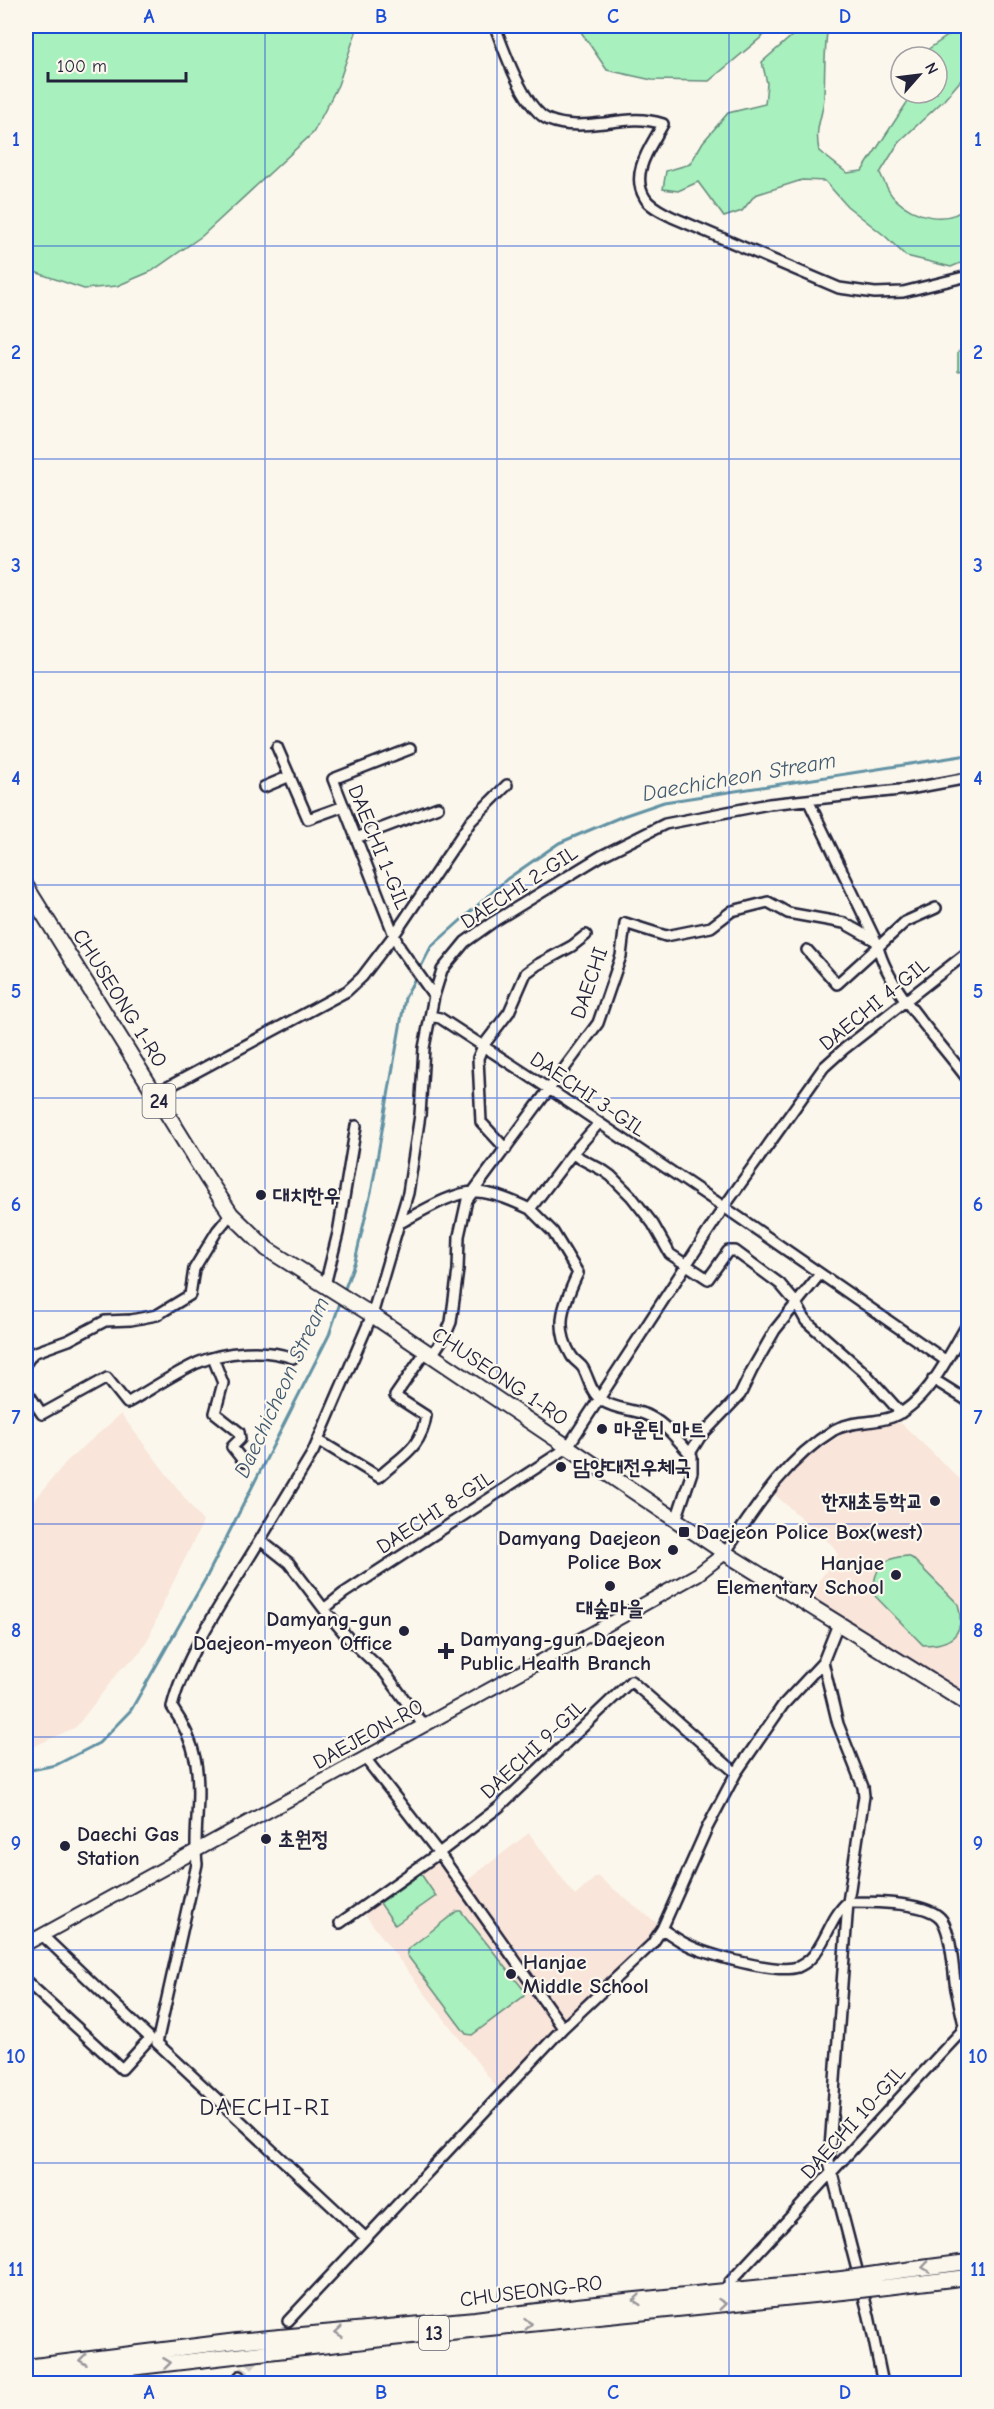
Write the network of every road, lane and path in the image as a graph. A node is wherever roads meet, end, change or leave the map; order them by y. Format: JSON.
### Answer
{"nodes":[{"id":1,"x":496,"y":29,"type":"dead end"},
{"id":2,"x":504,"y":50,"type":"junction"},
{"id":3,"x":494,"y":52,"type":"dead end"},
{"id":4,"x":969,"y":276,"type":"edge"},
{"id":5,"x":277,"y":747,"type":"dead end"},
{"id":6,"x":410,"y":749,"type":"dead end"},
{"id":7,"x":290,"y":776,"type":"junction"},
{"id":8,"x":969,"y":778,"type":"edge"},
{"id":9,"x":507,"y":785,"type":"dead end"},
{"id":10,"x":264,"y":787,"type":"dead end"},
{"id":11,"x":808,"y":800,"type":"junction"},
{"id":12,"x":344,"y":806,"type":"junction"},
{"id":13,"x":438,"y":807,"type":"dead end"},
{"id":14,"x":356,"y":838,"type":"junction"},
{"id":15,"x":26,"y":886,"type":"edge"},
{"id":16,"x":936,"y":908,"type":"dead end"},
{"id":17,"x":394,"y":935,"type":"junction"},
{"id":18,"x":586,"y":935,"type":"dead end"},
{"id":19,"x":877,"y":944,"type":"junction"},
{"id":20,"x":807,"y":950,"type":"dead end"},
{"id":21,"x":969,"y":952,"type":"edge"},
{"id":22,"x":434,"y":996,"type":"junction"},
{"id":23,"x":907,"y":1001,"type":"junction"},
{"id":24,"x":430,"y":1016,"type":"junction"},
{"id":25,"x":483,"y":1046,"type":"junction"},
{"id":26,"x":969,"y":1080,"type":"edge"},
{"id":27,"x":549,"y":1089,"type":"junction"},
{"id":28,"x":155,"y":1094,"type":"junction"},
{"id":29,"x":599,"y":1123,"type":"junction"},
{"id":30,"x":356,"y":1126,"type":"dead end"},
{"id":31,"x":506,"y":1149,"type":"junction"},
{"id":32,"x":572,"y":1154,"type":"junction"},
{"id":33,"x":474,"y":1191,"type":"junction"},
{"id":34,"x":724,"y":1207,"type":"junction"},
{"id":35,"x":530,"y":1209,"type":"junction"},
{"id":36,"x":231,"y":1214,"type":"junction"},
{"id":37,"x":400,"y":1223,"type":"junction"},
{"id":38,"x":686,"y":1266,"type":"junction"},
{"id":39,"x":820,"y":1274,"type":"junction"},
{"id":40,"x":325,"y":1286,"type":"junction"},
{"id":41,"x":796,"y":1303,"type":"junction"},
{"id":42,"x":372,"y":1315,"type":"junction"},
{"id":43,"x":969,"y":1323,"type":"edge"},
{"id":44,"x":429,"y":1353,"type":"junction"},
{"id":45,"x":213,"y":1358,"type":"junction"},
{"id":46,"x":293,"y":1359,"type":"dead end"},
{"id":47,"x":945,"y":1360,"type":"junction"},
{"id":48,"x":26,"y":1363,"type":"edge"},
{"id":49,"x":933,"y":1379,"type":"junction"},
{"id":50,"x":26,"y":1390,"type":"edge"},
{"id":51,"x":600,"y":1399,"type":"junction"},
{"id":52,"x":969,"y":1401,"type":"edge"},
{"id":53,"x":901,"y":1413,"type":"junction"},
{"id":54,"x":318,"y":1440,"type":"junction"},
{"id":55,"x":567,"y":1448,"type":"junction"},
{"id":56,"x":690,"y":1453,"type":"junction"},
{"id":57,"x":244,"y":1462,"type":"dead end"},
{"id":58,"x":676,"y":1520,"type":"junction"},
{"id":59,"x":260,"y":1540,"type":"junction"},
{"id":60,"x":725,"y":1553,"type":"junction"},
{"id":61,"x":324,"y":1609,"type":"junction"},
{"id":62,"x":838,"y":1624,"type":"junction"},
{"id":63,"x":823,"y":1662,"type":"junction"},
{"id":64,"x":969,"y":1704,"type":"edge"},
{"id":65,"x":424,"y":1726,"type":"junction"},
{"id":66,"x":365,"y":1758,"type":"junction"},
{"id":67,"x":736,"y":1773,"type":"junction"},
{"id":68,"x":195,"y":1852,"type":"junction"},
{"id":69,"x":439,"y":1852,"type":"junction"},
{"id":70,"x":848,"y":1902,"type":"junction"},
{"id":71,"x":340,"y":1923,"type":"dead end"},
{"id":72,"x":662,"y":1929,"type":"junction"},
{"id":73,"x":42,"y":1935,"type":"junction"},
{"id":74,"x":26,"y":1944,"type":"edge"},
{"id":75,"x":969,"y":1977,"type":"edge"},
{"id":76,"x":26,"y":1981,"type":"edge"},
{"id":77,"x":956,"y":1989,"type":"junction"},
{"id":78,"x":563,"y":2028,"type":"junction"},
{"id":79,"x":154,"y":2040,"type":"junction"},
{"id":80,"x":832,"y":2174,"type":"junction"},
{"id":81,"x":366,"y":2238,"type":"junction"},
{"id":82,"x":969,"y":2262,"type":"edge"},
{"id":83,"x":969,"y":2277,"type":"edge"},
{"id":84,"x":884,"y":2280,"type":"junction"},
{"id":85,"x":729,"y":2283,"type":"dead end"},
{"id":86,"x":842,"y":2285,"type":"junction"},
{"id":87,"x":288,"y":2321,"type":"dead end"},
{"id":88,"x":26,"y":2367,"type":"edge"},
{"id":89,"x":26,"y":2380,"type":"edge"},
{"id":90,"x":883,"y":2384,"type":"edge"}],
"edges":[{"from":1,"to":2,"type":"street"},
{"from":2,"to":3,"type":"street"},
{"from":2,"to":4,"type":"street"},
{"from":5,"to":7,"type":"street"},
{"from":6,"to":12,"type":"street","name":"DAECHI 1-GIL"},
{"from":7,"to":10,"type":"street"},
{"from":7,"to":12,"type":"street"},
{"from":8,"to":11,"type":"street","name":"DAECHI 2-GIL"},
{"from":9,"to":17,"type":"street"},
{"from":11,"to":19,"type":"street"},
{"from":11,"to":22,"type":"street","name":"DAECHI 2-GIL"},
{"from":12,"to":14,"type":"street","name":"DAECHI 1-GIL"},
{"from":13,"to":14,"type":"street"},
{"from":14,"to":17,"type":"street","name":"DAECHI 1-GIL"},
{"from":15,"to":28,"type":"main road","name":"CHUSEONG 1-RO","number":"24"},
{"from":16,"to":19,"type":"street"},
{"from":17,"to":22,"type":"street"},
{"from":17,"to":28,"type":"street","name":"DAECHI 1-GIL"},
{"from":18,"to":25,"type":"street"},
{"from":19,"to":20,"type":"street"},
{"from":19,"to":23,"type":"street"},
{"from":19,"to":27,"type":"street","name":"DAECHI"},
{"from":21,"to":23,"type":"street","name":"DAECHI 4-GIL"},
{"from":22,"to":24,"type":"street","name":"DAECHI 2-GIL"},
{"from":23,"to":26,"type":"street"},
{"from":23,"to":34,"type":"street","name":"DAECHI 4-GIL"},
{"from":24,"to":25,"type":"street","name":"DAECHI 3-GIL"},
{"from":24,"to":37,"type":"street","name":"DAECHI 2-GIL"},
{"from":25,"to":27,"type":"street","name":"DAECHI 3-GIL"},
{"from":25,"to":31,"type":"street"},
{"from":27,"to":29,"type":"street","name":"DAECHI 3-GIL"},
{"from":27,"to":31,"type":"street","name":"DAECHI"},
{"from":28,"to":36,"type":"main road","name":"CHUSEONG 1-RO","number":"24"},
{"from":29,"to":32,"type":"street"},
{"from":29,"to":34,"type":"street","name":"DAECHI 3-GIL"},
{"from":30,"to":40,"type":"street"},
{"from":31,"to":33,"type":"street","name":"DAECHI"},
{"from":32,"to":35,"type":"street"},
{"from":32,"to":38,"type":"street"},
{"from":33,"to":35,"type":"street"},
{"from":33,"to":37,"type":"street"},
{"from":33,"to":44,"type":"street","name":"DAECHI"},
{"from":34,"to":38,"type":"street","name":"DAECHI 4-GIL"},
{"from":34,"to":39,"type":"street"},
{"from":35,"to":51,"type":"street"},
{"from":36,"to":40,"type":"main road","name":"CHUSEONG 1-RO","number":"24"},
{"from":36,"to":48,"type":"street"},
{"from":37,"to":42,"type":"street","name":"DAECHI 2-GIL"},
{"from":38,"to":41,"type":"street"},
{"from":38,"to":51,"type":"street","name":"DAECHI 4-GIL"},
{"from":39,"to":41,"type":"street"},
{"from":39,"to":47,"type":"street"},
{"from":40,"to":42,"type":"main road","number":"24"},
{"from":41,"to":53,"type":"street"},
{"from":41,"to":56,"type":"street"},
{"from":42,"to":44,"type":"main road","name":"CHUSEONG 1-RO","number":"24"},
{"from":42,"to":54,"type":"street"},
{"from":43,"to":47,"type":"street"},
{"from":44,"to":54,"type":"street","name":"DAECHI"},
{"from":44,"to":55,"type":"main road","name":"CHUSEONG 1-RO","number":"24"},
{"from":45,"to":46,"type":"street"},
{"from":45,"to":50,"type":"street"},
{"from":45,"to":57,"type":"street"},
{"from":47,"to":49,"type":"street"},
{"from":49,"to":52,"type":"street"},
{"from":49,"to":53,"type":"street"},
{"from":51,"to":55,"type":"street","name":"DAECHI 4-GIL"},
{"from":51,"to":56,"type":"street"},
{"from":53,"to":60,"type":"street"},
{"from":54,"to":59,"type":"street"},
{"from":55,"to":58,"type":"main road","name":"CHUSEONG 1-RO","number":"24"},
{"from":55,"to":61,"type":"street","name":"DAECHI 8-GIL"},
{"from":56,"to":58,"type":"street"},
{"from":58,"to":60,"type":"main road","name":"CHUSEONG 1-RO","number":"24"},
{"from":59,"to":61,"type":"street"},
{"from":59,"to":68,"type":"street"},
{"from":60,"to":62,"type":"main road","name":"CHUSEONG 1-RO","number":"24"},
{"from":60,"to":65,"type":"street","name":"DAEJEON-RO"},
{"from":61,"to":65,"type":"street"},
{"from":62,"to":63,"type":"street"},
{"from":62,"to":64,"type":"main road","name":"CHUSEONG 1-RO","number":"24"},
{"from":63,"to":67,"type":"street"},
{"from":63,"to":70,"type":"street"},
{"from":65,"to":66,"type":"street","name":"DAEJEON-RO"},
{"from":66,"to":68,"type":"street","name":"DAEJEON-RO"},
{"from":66,"to":69,"type":"street"},
{"from":67,"to":69,"type":"street","name":"DAECHI 9-GIL"},
{"from":67,"to":72,"type":"street"},
{"from":68,"to":73,"type":"street","name":"DAEJEON-RO"},
{"from":68,"to":79,"type":"street"},
{"from":69,"to":71,"type":"street"},
{"from":69,"to":78,"type":"street"},
{"from":70,"to":72,"type":"street"},
{"from":70,"to":77,"type":"street","name":"DAECHI 10-GIL"},
{"from":70,"to":80,"type":"street"},
{"from":72,"to":78,"type":"street"},
{"from":73,"to":74,"type":"street","name":"DAEJEON-RO"},
{"from":73,"to":79,"type":"street"},
{"from":75,"to":77,"type":"street"},
{"from":76,"to":79,"type":"street"},
{"from":77,"to":80,"type":"street","name":"DAECHI 10-GIL"},
{"from":78,"to":81,"type":"street"},
{"from":79,"to":81,"type":"street"},
{"from":80,"to":85,"type":"street","name":"DAECHI 10-GIL"},
{"from":80,"to":90,"type":"street"},
{"from":81,"to":87,"type":"street"},
{"from":82,"to":84,"type":"main road","name":"CHUSEONG-RO","number":"13","one_way":true},
{"from":83,"to":84,"type":"main road","name":"CHUSEONG-RO","number":"13"},
{"from":84,"to":86,"type":"main road","name":"CHUSEONG-RO","number":"13","bridge":true},
{"from":86,"to":88,"type":"main road","name":"CHUSEONG-RO","number":"13","one_way":true},
{"from":89,"to":86,"type":"main road","name":"CHUSEONG-RO","number":"13","one_way":true}]}
